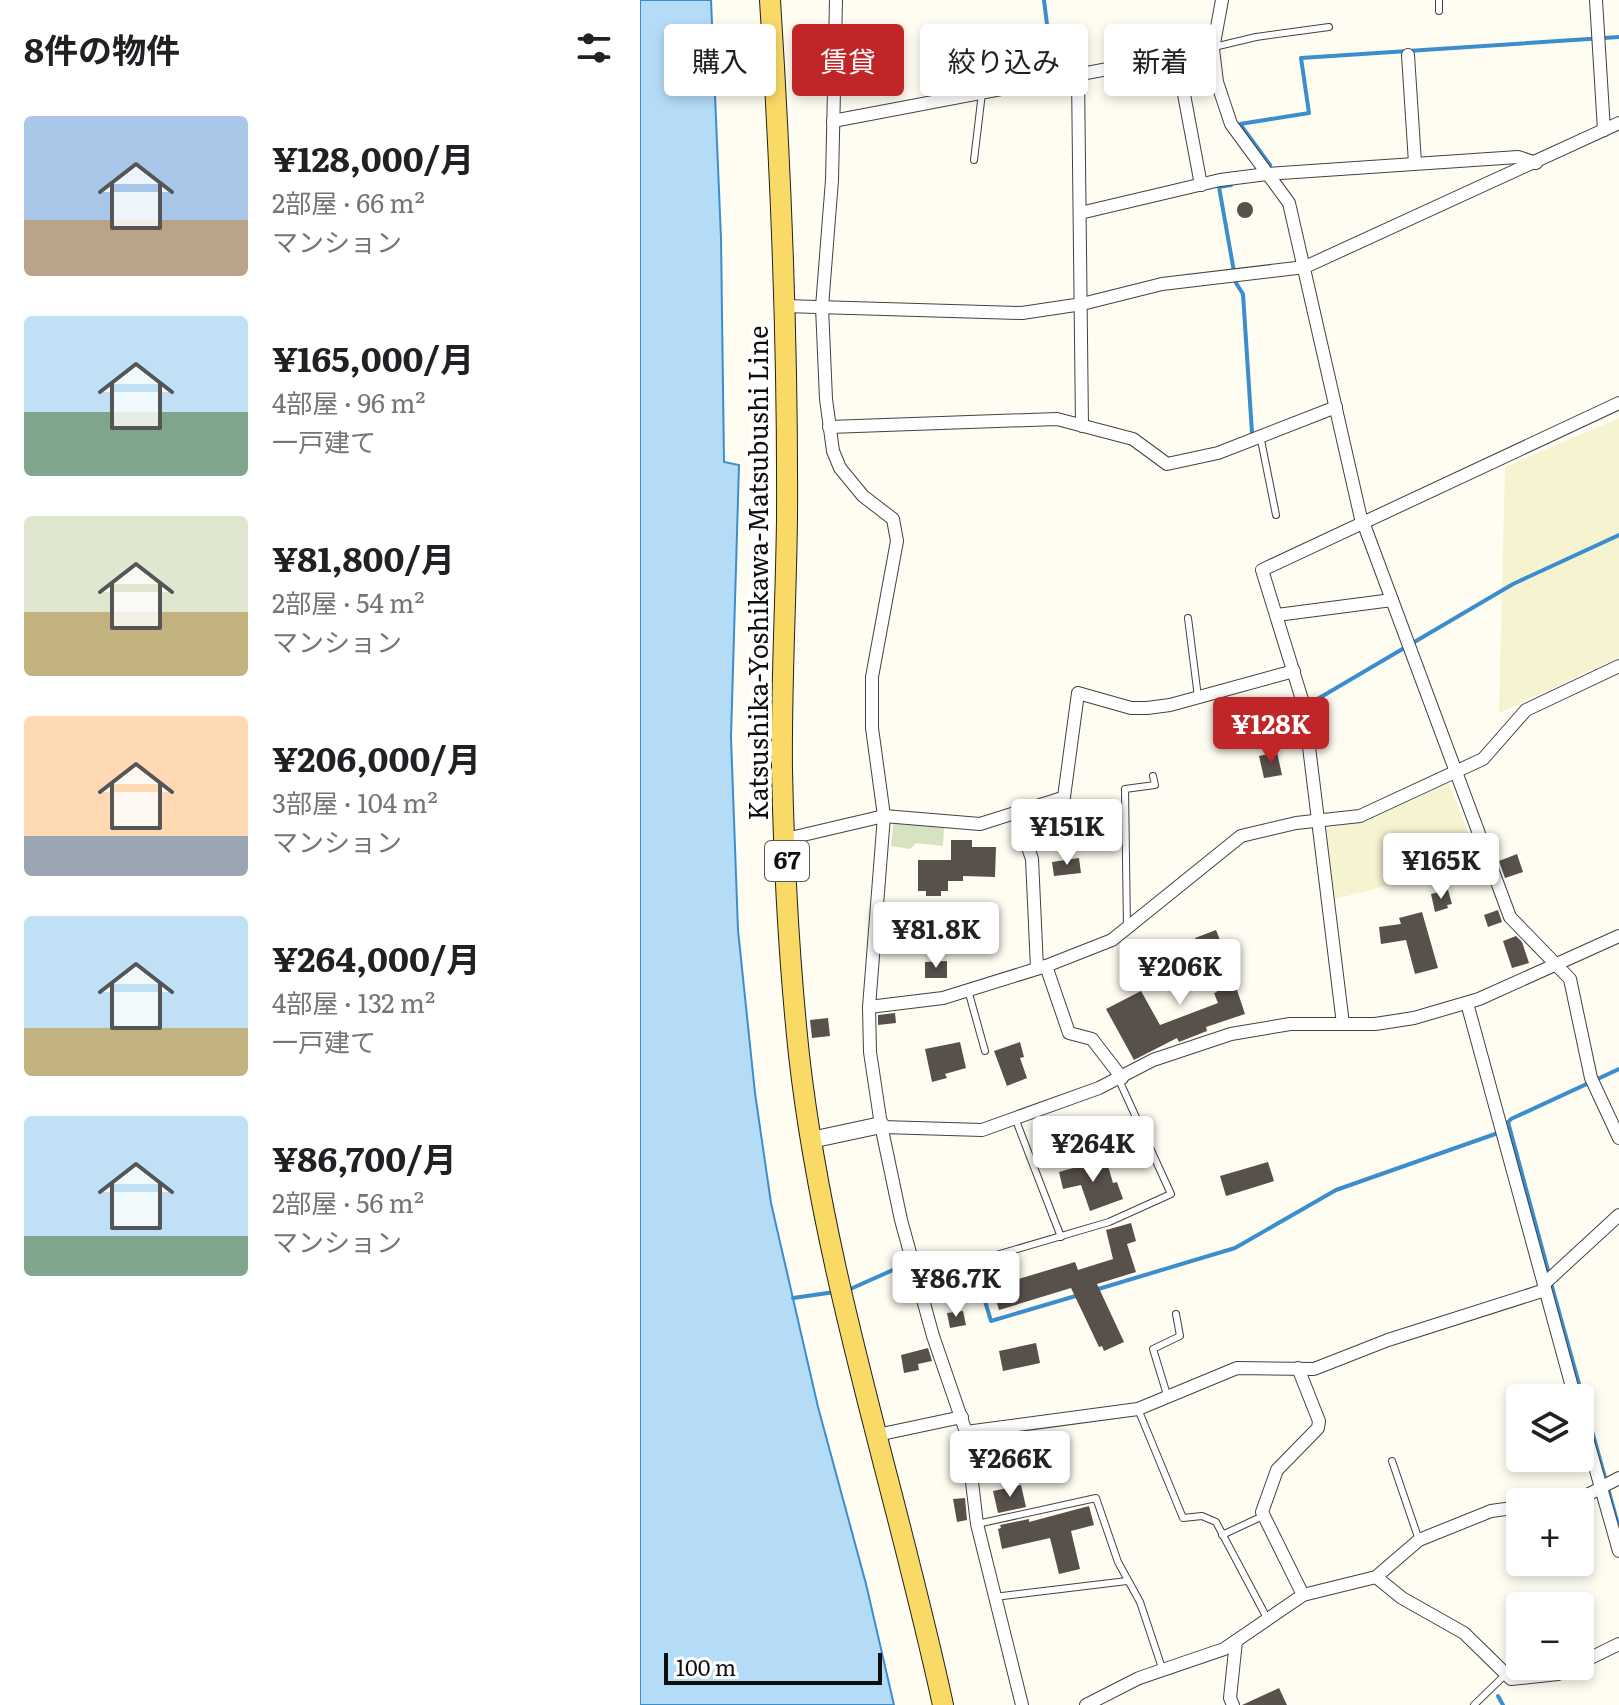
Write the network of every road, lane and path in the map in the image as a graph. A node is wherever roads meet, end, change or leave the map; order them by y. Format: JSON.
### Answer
{"nodes":[{"id":1,"x":770,"y":0,"type":"edge"},
{"id":2,"x":836,"y":0,"type":"edge"},
{"id":3,"x":1222,"y":0,"type":"edge"},
{"id":4,"x":1439,"y":0,"type":"edge"},
{"id":5,"x":1596,"y":0,"type":"edge"},
{"id":6,"x":1439,"y":11,"type":"dead end"},
{"id":7,"x":1329,"y":27,"type":"dead end"},
{"id":8,"x":1216,"y":36,"type":"edge"},
{"id":9,"x":1216,"y":47,"type":"edge"},
{"id":10,"x":1408,"y":55,"type":"dead end"},
{"id":11,"x":1216,"y":71,"type":"edge"},
{"id":12,"x":966,"y":96,"type":"edge"},
{"id":13,"x":982,"y":96,"type":"edge"},
{"id":14,"x":1078,"y":96,"type":"edge"},
{"id":15,"x":1184,"y":96,"type":"edge"},
{"id":16,"x":833,"y":121,"type":"junction"},
{"id":17,"x":1619,"y":123,"type":"edge"},
{"id":18,"x":1604,"y":130,"type":"junction"},
{"id":19,"x":974,"y":160,"type":"dead end"},
{"id":20,"x":1415,"y":163,"type":"junction"},
{"id":21,"x":1536,"y":163,"type":"junction"},
{"id":22,"x":1267,"y":174,"type":"junction"},
{"id":23,"x":1201,"y":185,"type":"junction"},
{"id":24,"x":1080,"y":213,"type":"junction"},
{"id":25,"x":1305,"y":267,"type":"junction"},
{"id":26,"x":1082,"y":304,"type":"junction"},
{"id":27,"x":784,"y":306,"type":"junction"},
{"id":28,"x":822,"y":307,"type":"junction"},
{"id":29,"x":1619,"y":403,"type":"edge"},
{"id":30,"x":1336,"y":407,"type":"junction"},
{"id":31,"x":1082,"y":426,"type":"junction"},
{"id":32,"x":829,"y":427,"type":"junction"},
{"id":33,"x":1260,"y":435,"type":"junction"},
{"id":34,"x":1276,"y":515,"type":"dead end"},
{"id":35,"x":1362,"y":522,"type":"junction"},
{"id":36,"x":1392,"y":600,"type":"junction"},
{"id":37,"x":1277,"y":615,"type":"junction"},
{"id":38,"x":1188,"y":618,"type":"dead end"},
{"id":39,"x":1619,"y":666,"type":"edge"},
{"id":40,"x":1294,"y":671,"type":"junction"},
{"id":41,"x":1198,"y":697,"type":"junction"},
{"id":42,"x":1457,"y":771,"type":"junction"},
{"id":43,"x":1153,"y":776,"type":"dead end"},
{"id":44,"x":1016,"y":813,"type":"junction"},
{"id":45,"x":884,"y":816,"type":"junction"},
{"id":46,"x":1318,"y":822,"type":"junction"},
{"id":47,"x":786,"y":839,"type":"junction"},
{"id":48,"x":1127,"y":928,"type":"junction"},
{"id":49,"x":1619,"y":936,"type":"edge"},
{"id":50,"x":1557,"y":965,"type":"junction"},
{"id":51,"x":1041,"y":967,"type":"junction"},
{"id":52,"x":968,"y":990,"type":"junction"},
{"id":53,"x":1467,"y":1003,"type":"junction"},
{"id":54,"x":869,"y":1007,"type":"junction"},
{"id":55,"x":1343,"y":1024,"type":"junction"},
{"id":56,"x":985,"y":1051,"type":"dead end"},
{"id":57,"x":1120,"y":1079,"type":"junction"},
{"id":58,"x":1015,"y":1118,"type":"junction"},
{"id":59,"x":882,"y":1126,"type":"junction"},
{"id":60,"x":1619,"y":1138,"type":"edge"},
{"id":61,"x":811,"y":1140,"type":"junction"},
{"id":62,"x":1619,"y":1215,"type":"edge"},
{"id":63,"x":1061,"y":1237,"type":"junction"},
{"id":64,"x":910,"y":1258,"type":"junction"},
{"id":65,"x":1544,"y":1287,"type":"junction"},
{"id":66,"x":1176,"y":1314,"type":"dead end"},
{"id":67,"x":1298,"y":1368,"type":"junction"},
{"id":68,"x":1571,"y":1384,"type":"edge"},
{"id":69,"x":1168,"y":1398,"type":"junction"},
{"id":70,"x":1138,"y":1409,"type":"junction"},
{"id":71,"x":962,"y":1417,"type":"junction"},
{"id":72,"x":966,"y":1432,"type":"junction"},
{"id":73,"x":877,"y":1435,"type":"junction"},
{"id":74,"x":1392,"y":1461,"type":"dead end"},
{"id":75,"x":1594,"y":1463,"type":"edge"},
{"id":76,"x":1619,"y":1478,"type":"edge"},
{"id":77,"x":1601,"y":1488,"type":"junction"},
{"id":78,"x":1594,"y":1492,"type":"edge"},
{"id":79,"x":1506,"y":1509,"type":"edge"},
{"id":80,"x":1263,"y":1516,"type":"junction"},
{"id":81,"x":977,"y":1524,"type":"junction"},
{"id":82,"x":1222,"y":1535,"type":"junction"},
{"id":83,"x":1419,"y":1540,"type":"junction"},
{"id":84,"x":1619,"y":1551,"type":"edge"},
{"id":85,"x":1376,"y":1577,"type":"junction"},
{"id":86,"x":1127,"y":1581,"type":"junction"},
{"id":87,"x":1303,"y":1595,"type":"junction"},
{"id":88,"x":994,"y":1597,"type":"junction"},
{"id":89,"x":1267,"y":1618,"type":"junction"},
{"id":90,"x":1236,"y":1641,"type":"junction"},
{"id":91,"x":1619,"y":1644,"type":"edge"},
{"id":92,"x":1594,"y":1656,"type":"edge"},
{"id":93,"x":1163,"y":1671,"type":"junction"},
{"id":94,"x":1505,"y":1675,"type":"joint"},
{"id":95,"x":943,"y":1705,"type":"edge"},
{"id":96,"x":1022,"y":1705,"type":"edge"},
{"id":97,"x":1086,"y":1705,"type":"edge"},
{"id":98,"x":1233,"y":1705,"type":"edge"},
{"id":99,"x":1474,"y":1705,"type":"edge"}],
"edges":[{"from":1,"to":27,"type":"main road","name":"Katsushika-Yoshikawa-Matsubushi Line","number":"67"},
{"from":2,"to":16,"type":"street"},
{"from":3,"to":8,"type":"street"},
{"from":4,"to":6,"type":"lane"},
{"from":5,"to":18,"type":"street"},
{"from":7,"to":9,"type":"lane"},
{"from":10,"to":20,"type":"street"},
{"from":11,"to":22,"type":"street"},
{"from":12,"to":16,"type":"street"},
{"from":13,"to":19,"type":"lane"},
{"from":14,"to":24,"type":"street"},
{"from":15,"to":23,"type":"street"},
{"from":16,"to":28,"type":"street"},
{"from":17,"to":18,"type":"street"},
{"from":18,"to":21,"type":"street"},
{"from":20,"to":21,"type":"street"},
{"from":20,"to":22,"type":"street"},
{"from":21,"to":25,"type":"street"},
{"from":22,"to":23,"type":"street"},
{"from":22,"to":25,"type":"street"},
{"from":23,"to":24,"type":"street"},
{"from":24,"to":26,"type":"street"},
{"from":25,"to":26,"type":"street"},
{"from":25,"to":30,"type":"street"},
{"from":26,"to":28,"type":"street"},
{"from":26,"to":31,"type":"street"},
{"from":27,"to":28,"type":"street"},
{"from":27,"to":47,"type":"main road","name":"Katsushika-Yoshikawa-Matsubushi Line","number":"67"},
{"from":28,"to":32,"type":"street"},
{"from":29,"to":35,"type":"street"},
{"from":30,"to":33,"type":"street"},
{"from":30,"to":35,"type":"street"},
{"from":31,"to":32,"type":"street"},
{"from":31,"to":33,"type":"street"},
{"from":32,"to":45,"type":"street"},
{"from":33,"to":34,"type":"lane"},
{"from":35,"to":36,"type":"street"},
{"from":35,"to":37,"type":"street"},
{"from":36,"to":37,"type":"street"},
{"from":36,"to":42,"type":"street"},
{"from":37,"to":40,"type":"street"},
{"from":38,"to":41,"type":"lane"},
{"from":39,"to":42,"type":"street"},
{"from":40,"to":41,"type":"street"},
{"from":40,"to":46,"type":"street"},
{"from":41,"to":44,"type":"street"},
{"from":42,"to":46,"type":"street"},
{"from":42,"to":50,"type":"street"},
{"from":43,"to":48,"type":"lane"},
{"from":44,"to":45,"type":"street"},
{"from":44,"to":51,"type":"street"},
{"from":45,"to":47,"type":"street"},
{"from":45,"to":54,"type":"street"},
{"from":46,"to":48,"type":"street"},
{"from":46,"to":55,"type":"street"},
{"from":47,"to":61,"type":"main road","name":"Katsushika-Yoshikawa-Matsubushi Line","number":"67"},
{"from":48,"to":51,"type":"street"},
{"from":49,"to":50,"type":"street"},
{"from":50,"to":53,"type":"street"},
{"from":50,"to":60,"type":"street"},
{"from":51,"to":52,"type":"street"},
{"from":51,"to":57,"type":"street"},
{"from":52,"to":54,"type":"street"},
{"from":52,"to":56,"type":"lane"},
{"from":53,"to":55,"type":"street"},
{"from":53,"to":65,"type":"street"},
{"from":54,"to":59,"type":"street"},
{"from":55,"to":57,"type":"street"},
{"from":57,"to":58,"type":"street"},
{"from":57,"to":63,"type":"lane"},
{"from":58,"to":59,"type":"street"},
{"from":58,"to":63,"type":"lane"},
{"from":59,"to":61,"type":"street"},
{"from":59,"to":64,"type":"street"},
{"from":61,"to":73,"type":"main road","name":"Katsushika-Yoshikawa-Matsubushi Line","number":"67"},
{"from":62,"to":65,"type":"street"},
{"from":63,"to":64,"type":"lane"},
{"from":64,"to":71,"type":"street"},
{"from":65,"to":67,"type":"street"},
{"from":65,"to":68,"type":"street"},
{"from":66,"to":69,"type":"lane"},
{"from":67,"to":69,"type":"street"},
{"from":67,"to":80,"type":"street"},
{"from":69,"to":70,"type":"street"},
{"from":70,"to":72,"type":"street"},
{"from":70,"to":82,"type":"lane"},
{"from":71,"to":72,"type":"street"},
{"from":71,"to":73,"type":"street"},
{"from":72,"to":81,"type":"street"},
{"from":73,"to":95,"type":"main road","name":"Katsushika-Yoshikawa-Matsubushi Line","number":"67"},
{"from":74,"to":83,"type":"lane"},
{"from":75,"to":77,"type":"street"},
{"from":76,"to":77,"type":"street"},
{"from":77,"to":78,"type":"street"},
{"from":77,"to":84,"type":"street"},
{"from":79,"to":83,"type":"street"},
{"from":80,"to":82,"type":"lane"},
{"from":80,"to":87,"type":"street"},
{"from":81,"to":86,"type":"lane"},
{"from":81,"to":88,"type":"street"},
{"from":82,"to":89,"type":"lane"},
{"from":83,"to":85,"type":"street"},
{"from":85,"to":87,"type":"street"},
{"from":85,"to":94,"type":"street"},
{"from":86,"to":88,"type":"lane"},
{"from":86,"to":93,"type":"lane"},
{"from":87,"to":89,"type":"street"},
{"from":88,"to":96,"type":"street"},
{"from":89,"to":90,"type":"street"},
{"from":90,"to":93,"type":"street"},
{"from":90,"to":98,"type":"street"},
{"from":91,"to":92,"type":"street"},
{"from":93,"to":97,"type":"street"},
{"from":94,"to":99,"type":"lane"}]}
